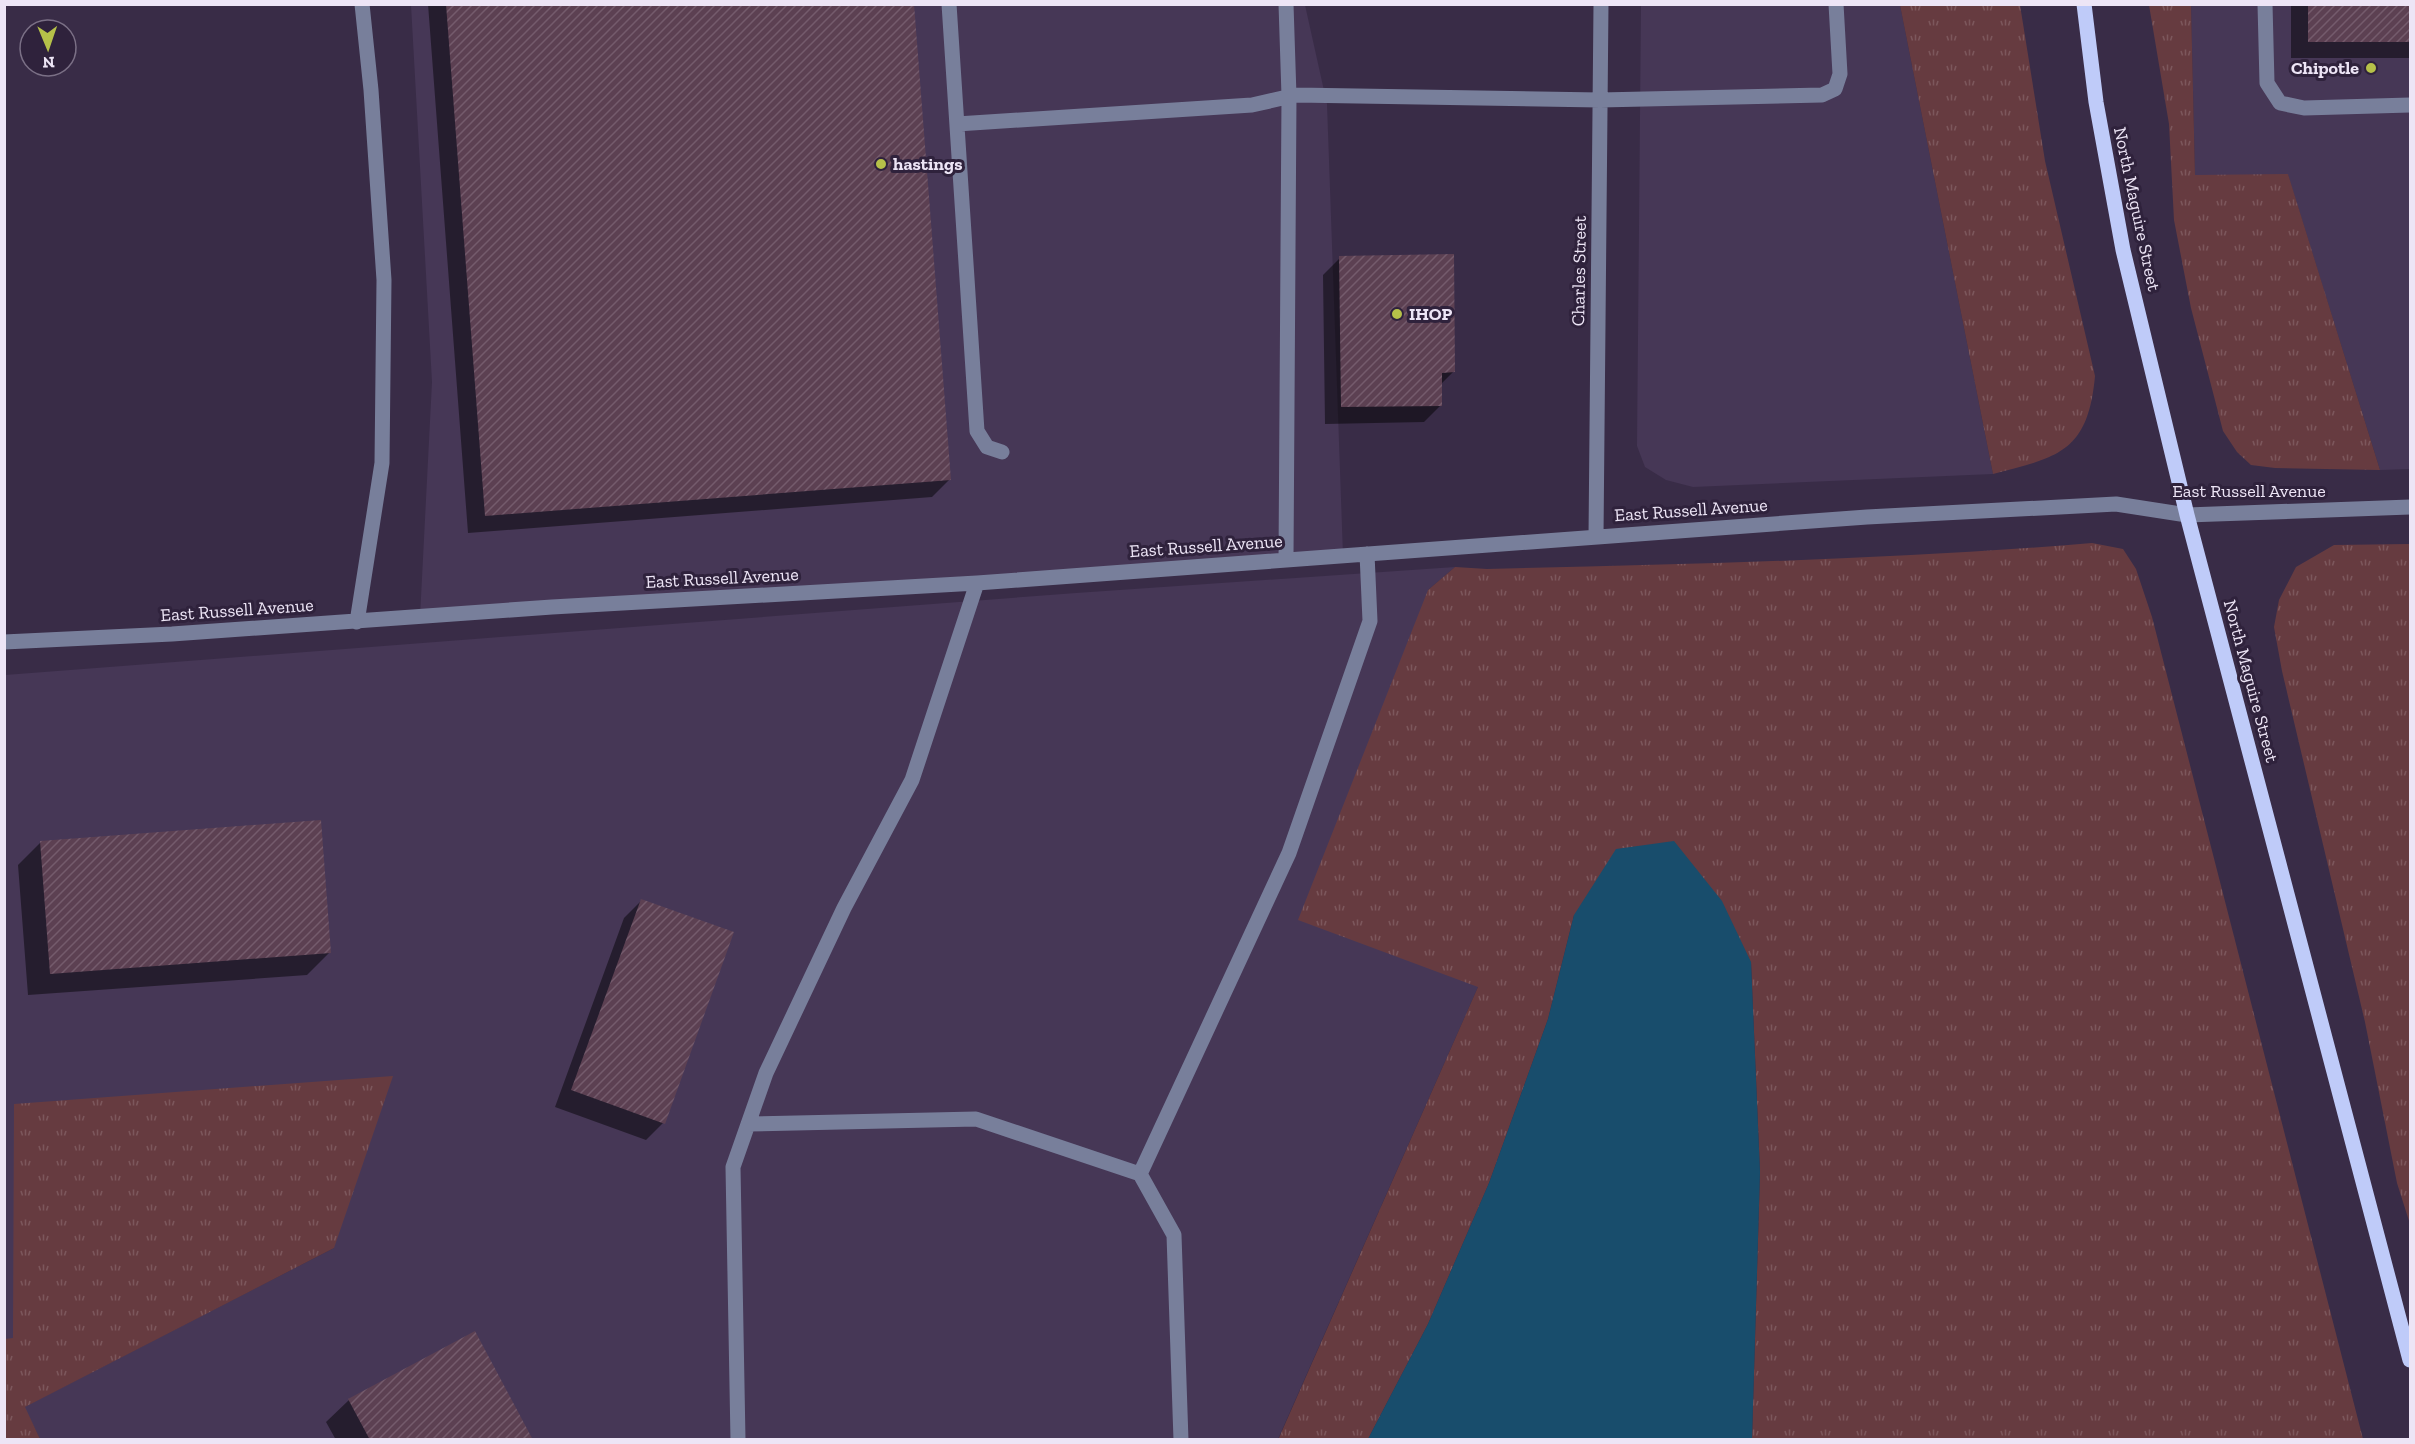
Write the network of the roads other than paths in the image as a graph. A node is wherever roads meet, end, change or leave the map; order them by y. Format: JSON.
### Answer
{"nodes":[{"id":1,"x":362,"y":4,"type":"edge"},
{"id":2,"x":949,"y":4,"type":"edge"},
{"id":3,"x":1286,"y":4,"type":"edge"},
{"id":4,"x":1601,"y":4,"type":"edge"},
{"id":5,"x":1836,"y":4,"type":"edge"},
{"id":6,"x":2084,"y":4,"type":"edge"},
{"id":7,"x":2265,"y":4,"type":"edge"},
{"id":8,"x":1289,"y":96,"type":"junction"},
{"id":9,"x":1600,"y":100,"type":"junction"},
{"id":10,"x":2410,"y":105,"type":"edge"},
{"id":11,"x":957,"y":124,"type":"junction"},
{"id":12,"x":1002,"y":452,"type":"dead end"},
{"id":13,"x":2410,"y":507,"type":"edge"},
{"id":14,"x":2187,"y":514,"type":"junction"},
{"id":15,"x":1596,"y":537,"type":"junction"},
{"id":16,"x":1367,"y":554,"type":"junction"},
{"id":17,"x":1286,"y":560,"type":"junction"},
{"id":18,"x":977,"y":583,"type":"junction"},
{"id":19,"x":357,"y":622,"type":"junction"},
{"id":20,"x":4,"y":642,"type":"edge"},
{"id":21,"x":748,"y":1124,"type":"junction"},
{"id":22,"x":1140,"y":1174,"type":"junction"},
{"id":23,"x":2410,"y":1360,"type":"edge"},
{"id":24,"x":738,"y":1440,"type":"edge"},
{"id":25,"x":1181,"y":1440,"type":"edge"}],
"edges":[{"from":1,"to":19,"type":"street"},
{"from":2,"to":11,"type":"street"},
{"from":3,"to":8,"type":"street"},
{"from":4,"to":9,"type":"street","name":"Charles Street"},
{"from":5,"to":9,"type":"street"},
{"from":6,"to":14,"type":"main road","name":"North Maguire Street"},
{"from":7,"to":10,"type":"street"},
{"from":8,"to":9,"type":"street"},
{"from":8,"to":11,"type":"street"},
{"from":8,"to":17,"type":"street"},
{"from":9,"to":15,"type":"street","name":"Charles Street"},
{"from":11,"to":12,"type":"street"},
{"from":13,"to":14,"type":"street","name":"East Russell Avenue"},
{"from":14,"to":15,"type":"street","name":"East Russell Avenue"},
{"from":14,"to":23,"type":"main road","name":"North Maguire Street"},
{"from":15,"to":16,"type":"street","name":"East Russell Avenue"},
{"from":16,"to":17,"type":"street","name":"East Russell Avenue"},
{"from":16,"to":22,"type":"street"},
{"from":17,"to":18,"type":"street","name":"East Russell Avenue"},
{"from":18,"to":19,"type":"street","name":"East Russell Avenue"},
{"from":18,"to":21,"type":"street"},
{"from":19,"to":20,"type":"street","name":"East Russell Avenue"},
{"from":21,"to":22,"type":"street"},
{"from":21,"to":24,"type":"street"},
{"from":22,"to":25,"type":"street"}]}
